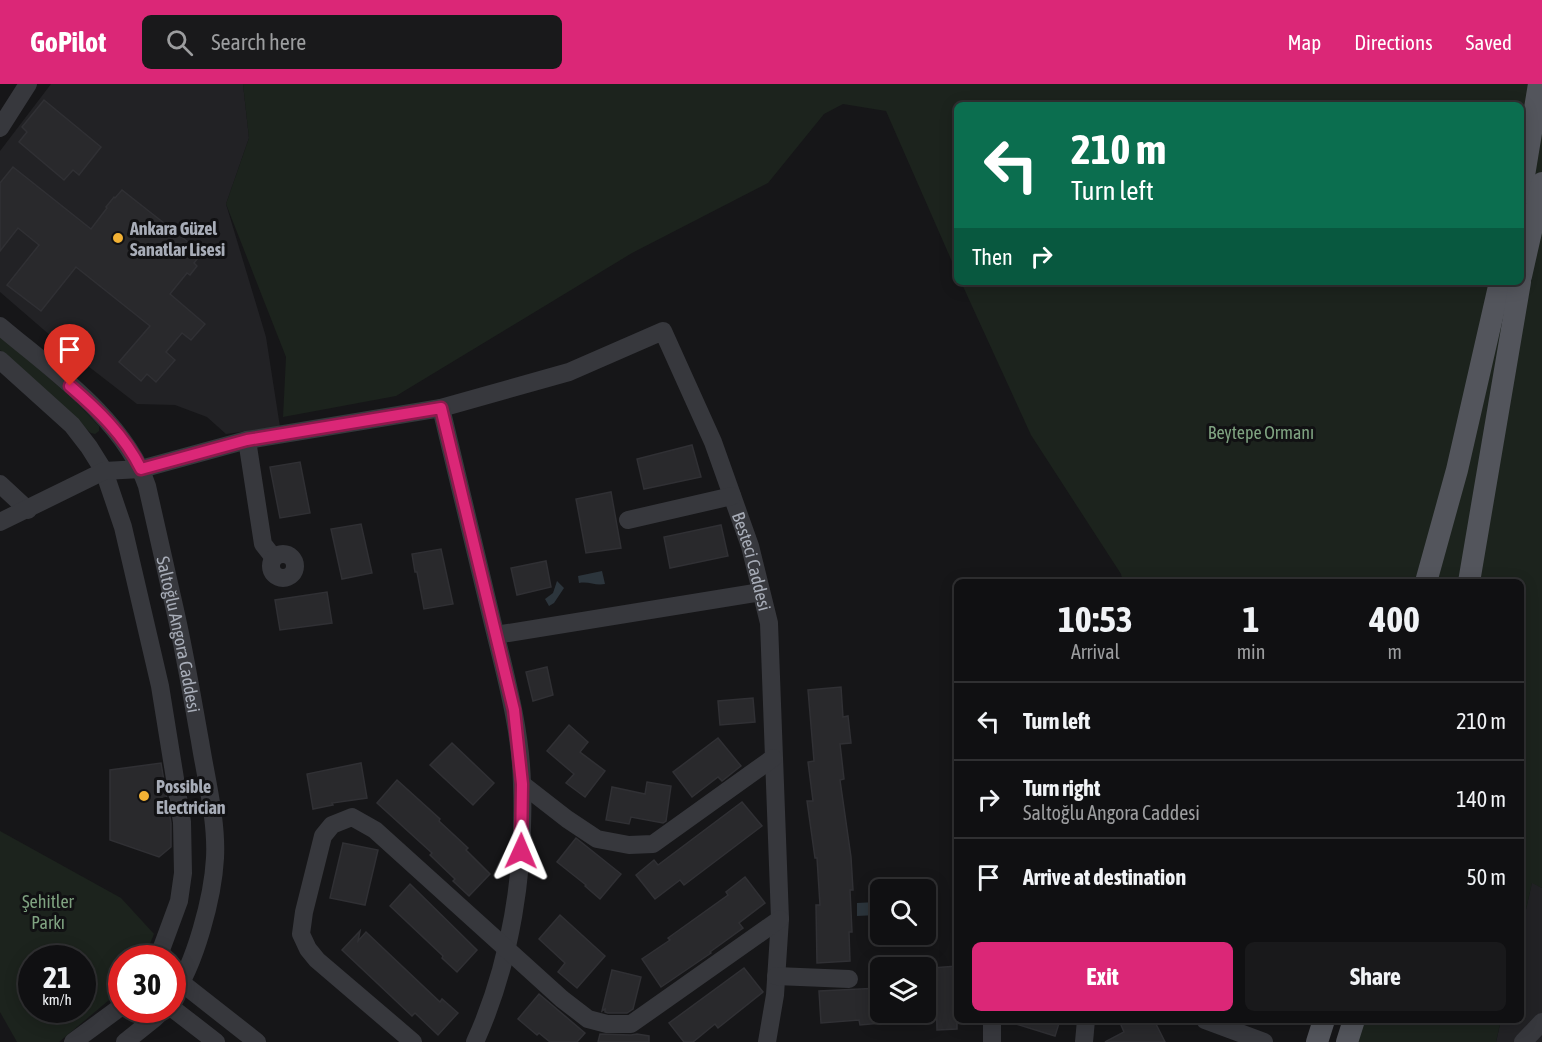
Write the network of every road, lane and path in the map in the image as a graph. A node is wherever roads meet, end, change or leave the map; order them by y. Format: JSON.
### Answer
{"nodes":[{"id":1,"x":28,"y":84,"type":"edge"},
{"id":2,"x":1539,"y":84,"type":"edge"},
{"id":3,"x":0,"y":128,"type":"edge"},
{"id":4,"x":1524,"y":176,"type":"edge"},
{"id":5,"x":1542,"y":183,"type":"edge"},
{"id":6,"x":1524,"y":263,"type":"edge"},
{"id":7,"x":1499,"y":285,"type":"edge"},
{"id":8,"x":1519,"y":285,"type":"edge"},
{"id":9,"x":0,"y":326,"type":"edge"},
{"id":10,"x":0,"y":360,"type":"edge"},
{"id":11,"x":441,"y":408,"type":"junction"},
{"id":12,"x":247,"y":440,"type":"junction"},
{"id":13,"x":141,"y":469,"type":"junction"},
{"id":14,"x":104,"y":471,"type":"junction"},
{"id":15,"x":0,"y":484,"type":"edge"},
{"id":16,"x":732,"y":496,"type":"junction"},
{"id":17,"x":28,"y":510,"type":"junction"},
{"id":18,"x":628,"y":520,"type":"dead end"},
{"id":19,"x":0,"y":522,"type":"edge"},
{"id":20,"x":274,"y":558,"type":"dead end"},
{"id":21,"x":1427,"y":579,"type":"edge"},
{"id":22,"x":1470,"y":579,"type":"edge"},
{"id":23,"x":761,"y":592,"type":"junction"},
{"id":24,"x":496,"y":635,"type":"junction"},
{"id":25,"x":773,"y":758,"type":"junction"},
{"id":26,"x":522,"y":784,"type":"junction"},
{"id":27,"x":780,"y":919,"type":"junction"},
{"id":28,"x":163,"y":945,"type":"edge"},
{"id":29,"x":507,"y":948,"type":"junction"},
{"id":30,"x":186,"y":965,"type":"edge"},
{"id":31,"x":776,"y":976,"type":"junction"},
{"id":32,"x":849,"y":979,"type":"dead end"},
{"id":33,"x":186,"y":993,"type":"edge"},
{"id":34,"x":108,"y":1016,"type":"edge"},
{"id":35,"x":186,"y":1019,"type":"edge"},
{"id":36,"x":1542,"y":1022,"type":"edge"},
{"id":37,"x":149,"y":1023,"type":"edge"},
{"id":38,"x":992,"y":1023,"type":"edge"},
{"id":39,"x":1087,"y":1023,"type":"edge"},
{"id":40,"x":1213,"y":1023,"type":"edge"},
{"id":41,"x":1313,"y":1023,"type":"edge"},
{"id":42,"x":1323,"y":1023,"type":"edge"},
{"id":43,"x":1353,"y":1023,"type":"edge"},
{"id":44,"x":73,"y":1042,"type":"edge"},
{"id":45,"x":125,"y":1042,"type":"edge"},
{"id":46,"x":216,"y":1042,"type":"edge"},
{"id":47,"x":257,"y":1042,"type":"edge"},
{"id":48,"x":413,"y":1042,"type":"edge"},
{"id":49,"x":475,"y":1042,"type":"edge"},
{"id":50,"x":766,"y":1042,"type":"edge"},
{"id":51,"x":992,"y":1042,"type":"edge"},
{"id":52,"x":1084,"y":1042,"type":"edge"},
{"id":53,"x":1263,"y":1042,"type":"edge"},
{"id":54,"x":1307,"y":1042,"type":"edge"},
{"id":55,"x":1317,"y":1042,"type":"edge"},
{"id":56,"x":1347,"y":1042,"type":"edge"},
{"id":57,"x":1523,"y":1042,"type":"edge"}],
"edges":[{"from":1,"to":3,"type":"street"},
{"from":2,"to":4,"type":"main road"},
{"from":5,"to":6,"type":"main road"},
{"from":7,"to":21,"type":"main road"},
{"from":8,"to":22,"type":"main road"},
{"from":9,"to":13,"type":"street","name":"Saltoğlu Angora Caddesi"},
{"from":10,"to":14,"type":"street","name":"Saltoğlu Angora Caddesi"},
{"from":11,"to":12,"type":"street"},
{"from":11,"to":16,"type":"street","name":"Besteci Caddesi"},
{"from":11,"to":24,"type":"street"},
{"from":12,"to":13,"type":"street"},
{"from":12,"to":20,"type":"street"},
{"from":13,"to":14,"type":"street"},
{"from":13,"to":30,"type":"street","name":"Saltoğlu Angora Caddesi"},
{"from":14,"to":17,"type":"street"},
{"from":14,"to":28,"type":"street","name":"Saltoğlu Angora Caddesi"},
{"from":15,"to":17,"type":"street"},
{"from":16,"to":18,"type":"street"},
{"from":16,"to":23,"type":"street","name":"Besteci Caddesi"},
{"from":17,"to":19,"type":"street"},
{"from":23,"to":24,"type":"street"},
{"from":23,"to":25,"type":"street","name":"Besteci Caddesi"},
{"from":24,"to":26,"type":"street"},
{"from":25,"to":26,"type":"street"},
{"from":25,"to":27,"type":"street","name":"Besteci Caddesi"},
{"from":26,"to":29,"type":"street"},
{"from":27,"to":29,"type":"street"},
{"from":27,"to":31,"type":"street","name":"Besteci Caddesi"},
{"from":29,"to":48,"type":"street"},
{"from":29,"to":49,"type":"street"},
{"from":31,"to":32,"type":"street"},
{"from":31,"to":50,"type":"street","name":"Besteci Caddesi"},
{"from":33,"to":47,"type":"street"},
{"from":34,"to":44,"type":"street"},
{"from":35,"to":46,"type":"street"},
{"from":36,"to":57,"type":"street"},
{"from":37,"to":45,"type":"street"},
{"from":38,"to":51,"type":"street"},
{"from":39,"to":52,"type":"street"},
{"from":40,"to":53,"type":"street"},
{"from":41,"to":54,"type":"street"},
{"from":42,"to":55,"type":"main road"},
{"from":43,"to":56,"type":"main road"}]}
